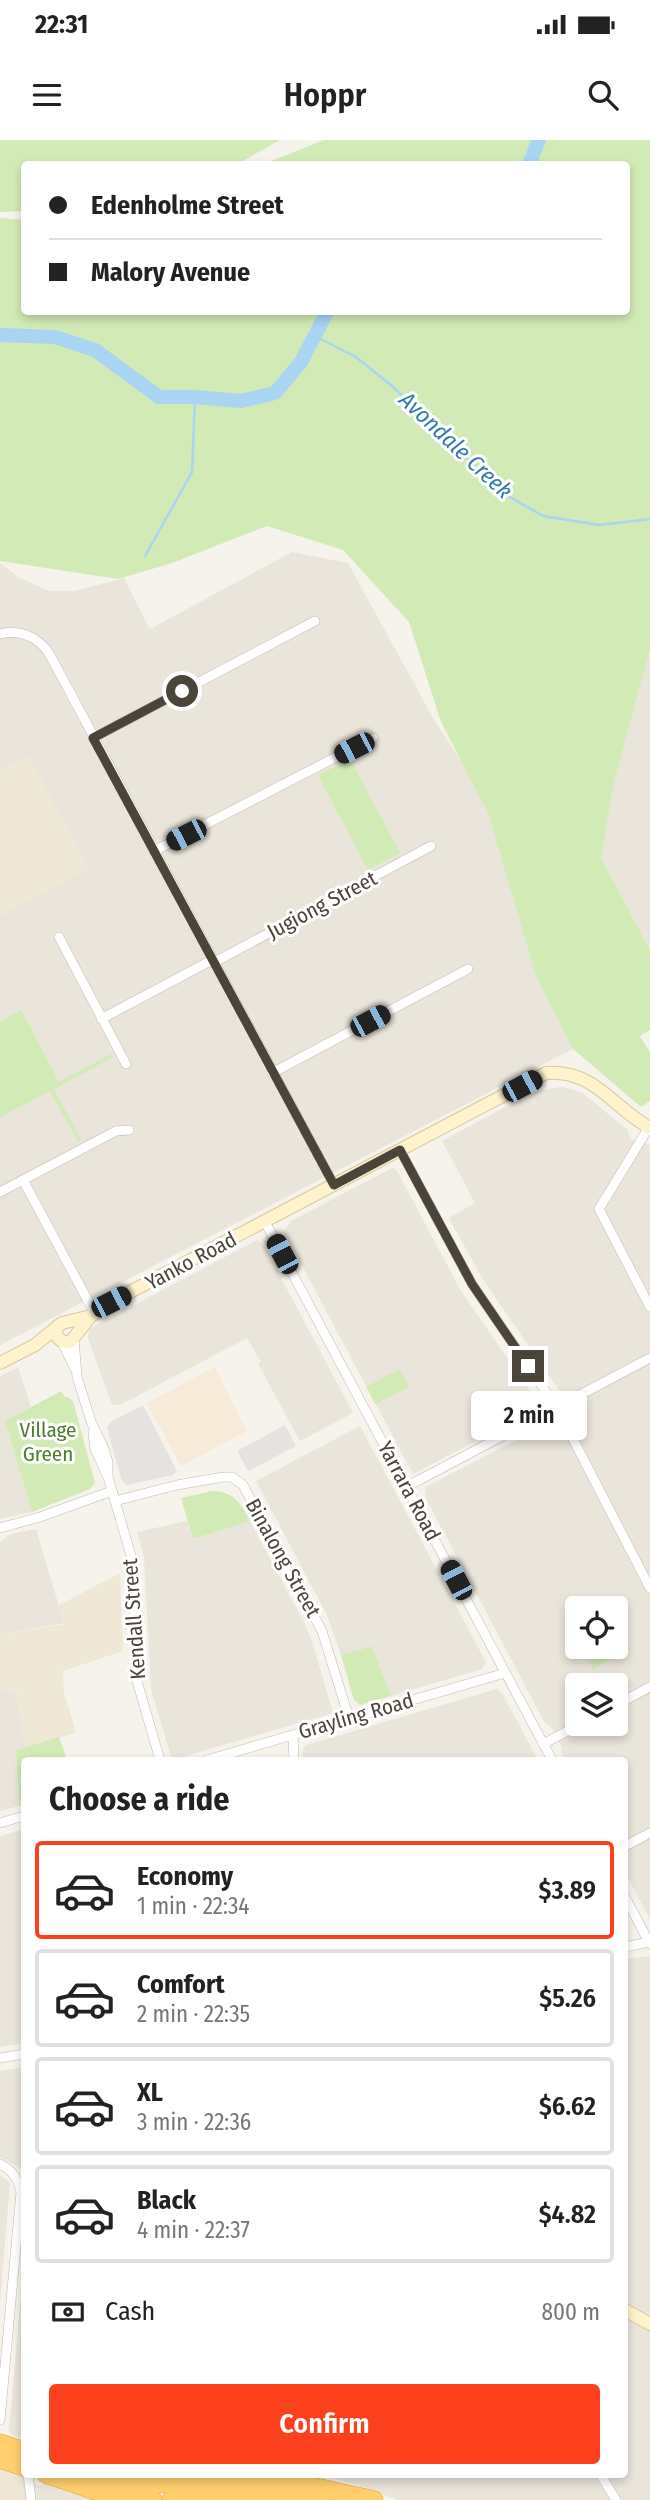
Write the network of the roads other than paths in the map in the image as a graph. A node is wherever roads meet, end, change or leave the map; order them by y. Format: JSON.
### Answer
{"nodes":[{"id":1,"x":315,"y":621,"type":"dead end"},
{"id":2,"x":0,"y":634,"type":"edge"},
{"id":3,"x":93,"y":738,"type":"junction"},
{"id":4,"x":373,"y":738,"type":"dead end"},
{"id":5,"x":431,"y":846,"type":"dead end"},
{"id":6,"x":154,"y":851,"type":"junction"},
{"id":7,"x":59,"y":937,"type":"dead end"},
{"id":8,"x":213,"y":961,"type":"junction"},
{"id":9,"x":468,"y":969,"type":"dead end"},
{"id":10,"x":101,"y":1019,"type":"junction"},
{"id":11,"x":126,"y":1065,"type":"dead end"},
{"id":12,"x":272,"y":1073,"type":"junction"},
{"id":13,"x":650,"y":1127,"type":"edge"},
{"id":14,"x":129,"y":1130,"type":"dead end"},
{"id":15,"x":400,"y":1150,"type":"junction"},
{"id":16,"x":23,"y":1180,"type":"junction"},
{"id":17,"x":334,"y":1185,"type":"junction"},
{"id":18,"x":0,"y":1192,"type":"edge"},
{"id":19,"x":265,"y":1222,"type":"junction"},
{"id":20,"x":650,"y":1307,"type":"edge"},
{"id":21,"x":93,"y":1315,"type":"junction"},
{"id":22,"x":63,"y":1324,"type":"junction"},
{"id":23,"x":68,"y":1339,"type":"junction"},
{"id":24,"x":35,"y":1345,"type":"junction"},
{"id":25,"x":650,"y":1358,"type":"edge"},
{"id":26,"x":0,"y":1363,"type":"edge"},
{"id":27,"x":557,"y":1408,"type":"junction"},
{"id":28,"x":406,"y":1487,"type":"junction"},
{"id":29,"x":112,"y":1491,"type":"junction"},
{"id":30,"x":115,"y":1501,"type":"junction"},
{"id":31,"x":0,"y":1528,"type":"edge"},
{"id":32,"x":650,"y":1588,"type":"edge"},
{"id":33,"x":505,"y":1672,"type":"junction"},
{"id":34,"x":650,"y":1687,"type":"edge"},
{"id":35,"x":628,"y":1699,"type":"edge"},
{"id":36,"x":349,"y":1718,"type":"junction"},
{"id":37,"x":565,"y":1732,"type":"edge"},
{"id":38,"x":293,"y":1735,"type":"junction"},
{"id":39,"x":543,"y":1744,"type":"junction"},
{"id":40,"x":159,"y":1757,"type":"edge"},
{"id":41,"x":217,"y":1757,"type":"edge"},
{"id":42,"x":294,"y":1757,"type":"edge"},
{"id":43,"x":550,"y":1757,"type":"edge"},
{"id":44,"x":21,"y":1816,"type":"edge"},
{"id":45,"x":0,"y":1823,"type":"edge"},
{"id":46,"x":650,"y":1833,"type":"edge"},
{"id":47,"x":628,"y":1844,"type":"edge"},
{"id":48,"x":628,"y":1903,"type":"edge"},
{"id":49,"x":649,"y":1943,"type":"edge"},
{"id":50,"x":628,"y":1946,"type":"edge"},
{"id":51,"x":21,"y":2054,"type":"edge"},
{"id":52,"x":0,"y":2058,"type":"edge"},
{"id":53,"x":0,"y":2164,"type":"edge"},
{"id":54,"x":628,"y":2312,"type":"edge"},
{"id":55,"x":650,"y":2325,"type":"edge"},
{"id":56,"x":0,"y":2420,"type":"edge"},
{"id":57,"x":0,"y":2443,"type":"edge"},
{"id":58,"x":21,"y":2450,"type":"edge"},
{"id":59,"x":0,"y":2459,"type":"edge"},
{"id":60,"x":21,"y":2466,"type":"edge"},
{"id":61,"x":29,"y":2478,"type":"edge"},
{"id":62,"x":58,"y":2478,"type":"edge"},
{"id":63,"x":109,"y":2478,"type":"edge"},
{"id":64,"x":602,"y":2478,"type":"edge"},
{"id":65,"x":301,"y":2489,"type":"edge"},
{"id":66,"x":170,"y":2490,"type":"edge"},
{"id":67,"x":31,"y":2500,"type":"edge"},
{"id":68,"x":153,"y":2500,"type":"edge"},
{"id":69,"x":321,"y":2500,"type":"edge"},
{"id":70,"x":374,"y":2500,"type":"edge"},
{"id":71,"x":616,"y":2500,"type":"edge"}],
"edges":[{"from":1,"to":3,"type":"street"},
{"from":2,"to":3,"type":"street"},
{"from":3,"to":6,"type":"street"},
{"from":4,"to":6,"type":"street"},
{"from":5,"to":8,"type":"street","name":"Jugiong Street"},
{"from":6,"to":8,"type":"street"},
{"from":7,"to":10,"type":"street"},
{"from":8,"to":10,"type":"street","name":"Jugiong Street"},
{"from":8,"to":12,"type":"street"},
{"from":9,"to":12,"type":"street"},
{"from":10,"to":11,"type":"street"},
{"from":12,"to":17,"type":"street"},
{"from":13,"to":15,"type":"main road","name":"Yanko Road"},
{"from":13,"to":20,"type":"street"},
{"from":14,"to":16,"type":"street"},
{"from":15,"to":17,"type":"main road","name":"Yanko Road"},
{"from":15,"to":27,"type":"street"},
{"from":16,"to":18,"type":"street"},
{"from":16,"to":21,"type":"street"},
{"from":17,"to":19,"type":"main road","name":"Yanko Road"},
{"from":19,"to":21,"type":"main road","name":"Yanko Road"},
{"from":19,"to":28,"type":"street","name":"Yarrara Road"},
{"from":21,"to":22,"type":"main road","name":"Yanko Road"},
{"from":21,"to":23,"type":"main road","name":"Yanko Road"},
{"from":22,"to":23,"type":"main road"},
{"from":22,"to":23,"type":"main road"},
{"from":22,"to":24,"type":"main road","name":"Yanko Road"},
{"from":23,"to":24,"type":"main road","name":"Yanko Road"},
{"from":23,"to":29,"type":"street","name":"Kendall Street"},
{"from":24,"to":26,"type":"main road","name":"Yanko Road"},
{"from":25,"to":27,"type":"street"},
{"from":27,"to":28,"type":"street"},
{"from":27,"to":32,"type":"street"},
{"from":28,"to":33,"type":"street","name":"Yarrara Road"},
{"from":29,"to":30,"type":"street","name":"Kendall Street"},
{"from":29,"to":31,"type":"street"},
{"from":30,"to":36,"type":"street","name":"Binalong Street"},
{"from":30,"to":40,"type":"street","name":"Kendall Street"},
{"from":33,"to":36,"type":"street","name":"Grayling Road"},
{"from":33,"to":39,"type":"street","name":"Yarrara Road"},
{"from":34,"to":35,"type":"street"},
{"from":36,"to":38,"type":"street","name":"Grayling Road"},
{"from":37,"to":39,"type":"street"},
{"from":38,"to":41,"type":"street","name":"Grayling Road"},
{"from":38,"to":42,"type":"street"},
{"from":39,"to":43,"type":"street","name":"Yarrara Road"},
{"from":44,"to":45,"type":"street"},
{"from":46,"to":47,"type":"street"},
{"from":48,"to":49,"type":"street"},
{"from":49,"to":50,"type":"street"},
{"from":51,"to":52,"type":"street"},
{"from":53,"to":56,"type":"street"},
{"from":54,"to":55,"type":"main road"},
{"from":57,"to":58,"type":"highway"},
{"from":59,"to":60,"type":"highway"},
{"from":61,"to":67,"type":"street"},
{"from":62,"to":68,"type":"highway"},
{"from":63,"to":66,"type":"highway"},
{"from":64,"to":71,"type":"street"},
{"from":65,"to":66,"type":"highway"},
{"from":65,"to":69,"type":"highway"},
{"from":65,"to":70,"type":"highway"}]}
